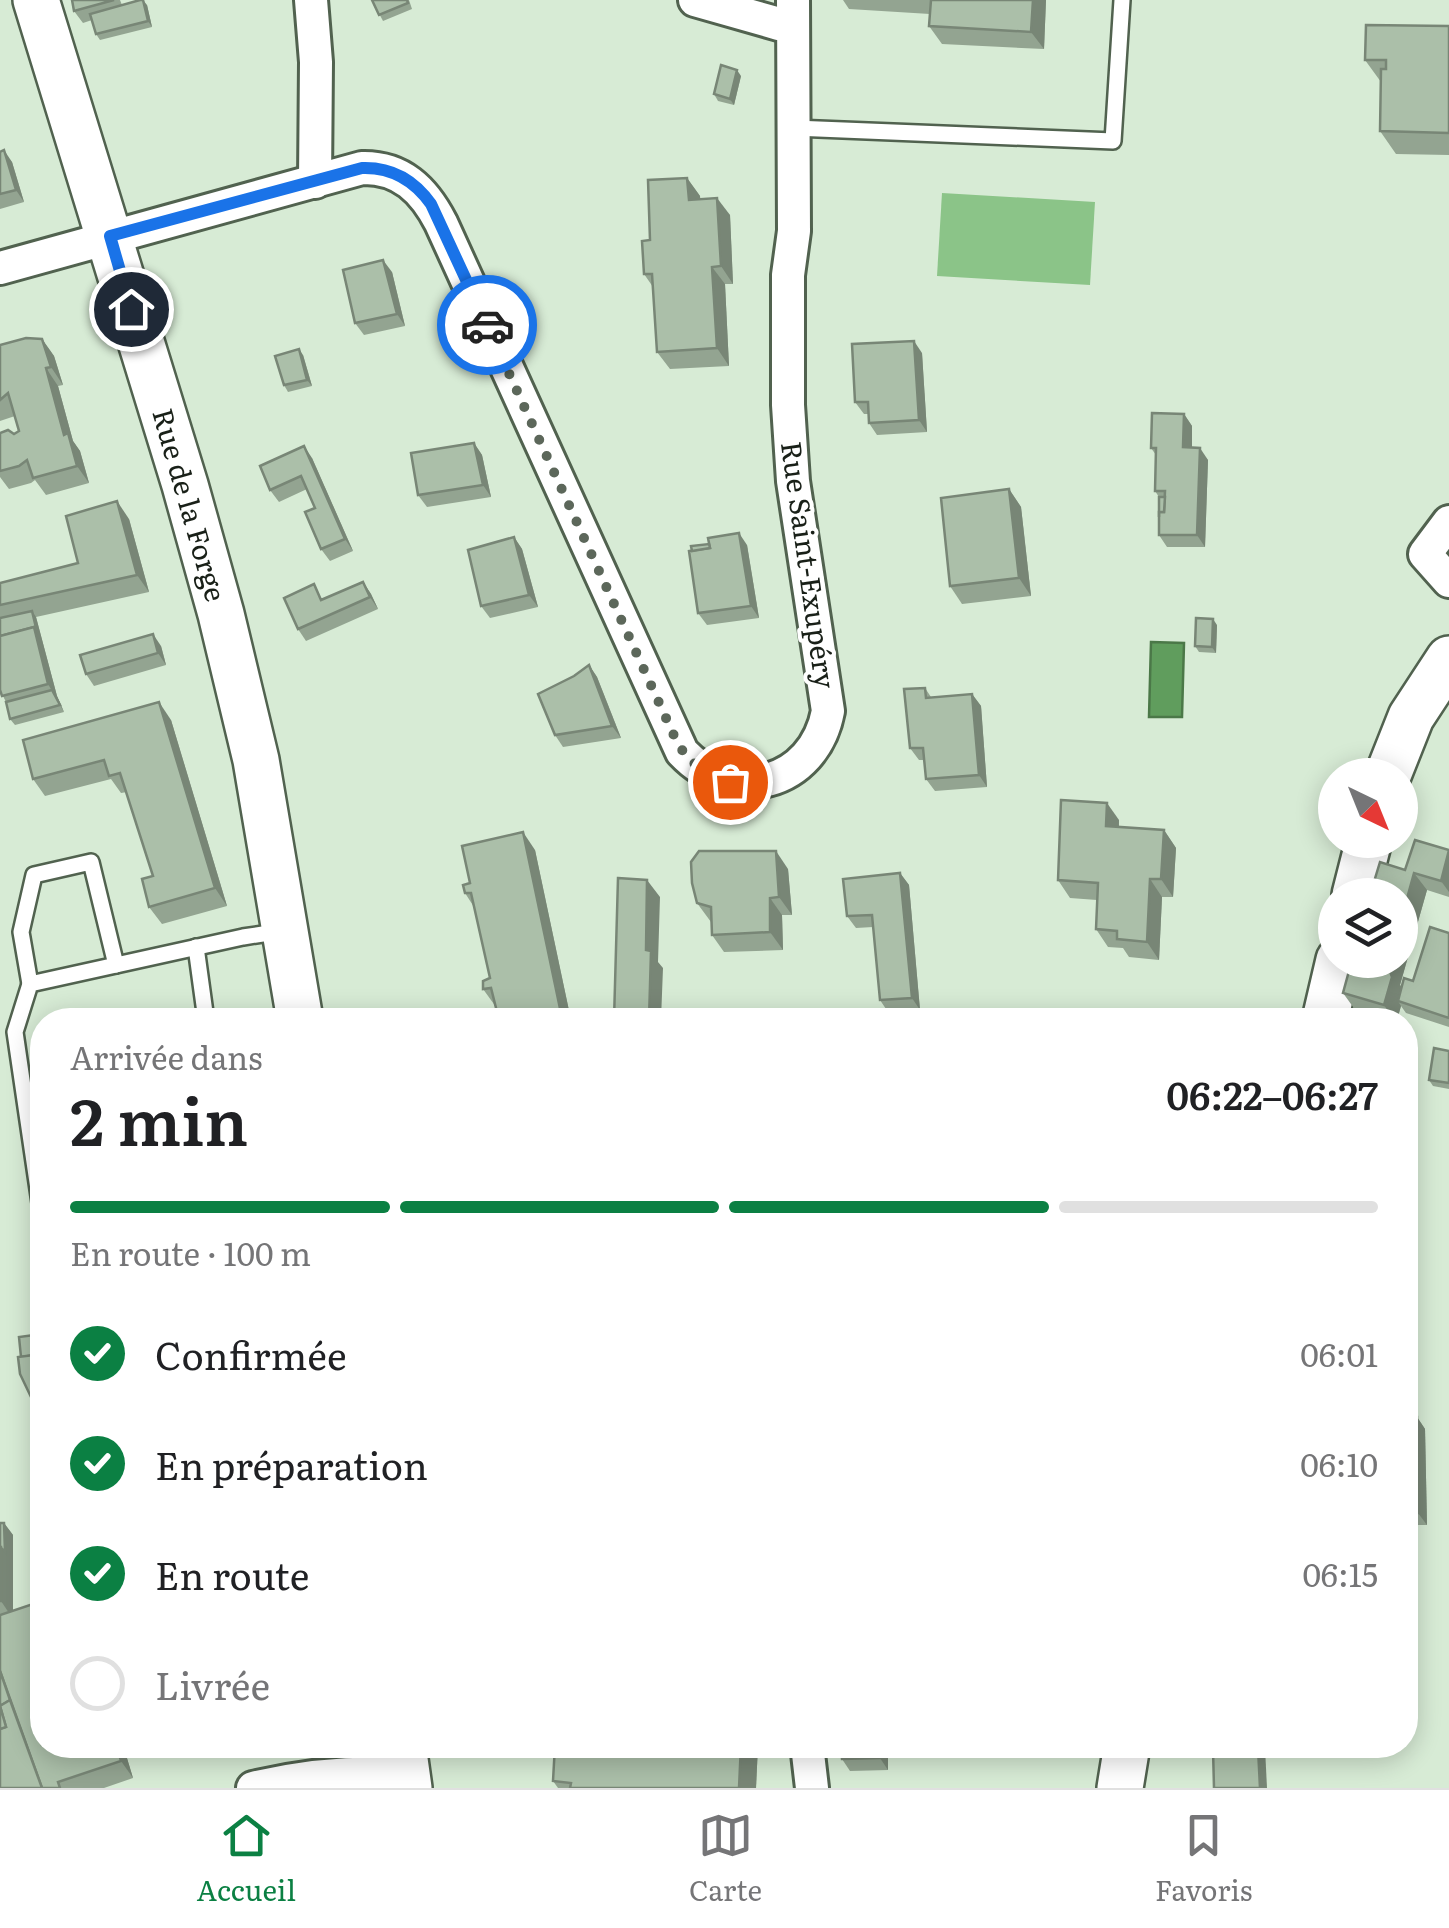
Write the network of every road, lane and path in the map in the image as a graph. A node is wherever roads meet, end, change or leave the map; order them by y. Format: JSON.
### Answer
{"nodes":[{"id":1,"x":36,"y":0,"type":"edge"},
{"id":2,"x":311,"y":0,"type":"edge"},
{"id":3,"x":694,"y":0,"type":"edge"},
{"id":4,"x":1122,"y":0,"type":"edge"},
{"id":5,"x":793,"y":12,"type":"edge"},
{"id":6,"x":794,"y":128,"type":"junction"},
{"id":7,"x":316,"y":182,"type":"junction"},
{"id":8,"x":110,"y":236,"type":"junction"},
{"id":9,"x":0,"y":268,"type":"edge"},
{"id":10,"x":1449,"y":522,"type":"edge"},
{"id":11,"x":1449,"y":581,"type":"edge"},
{"id":12,"x":1449,"y":659,"type":"edge"},
{"id":13,"x":1395,"y":758,"type":"edge"},
{"id":14,"x":286,"y":931,"type":"junction"},
{"id":15,"x":196,"y":947,"type":"junction"},
{"id":16,"x":116,"y":965,"type":"junction"},
{"id":17,"x":1334,"y":978,"type":"edge"},
{"id":18,"x":30,"y":984,"type":"junction"},
{"id":19,"x":204,"y":1008,"type":"edge"},
{"id":20,"x":298,"y":1008,"type":"edge"},
{"id":21,"x":1327,"y":1008,"type":"edge"},
{"id":22,"x":30,"y":1135,"type":"edge"},
{"id":23,"x":809,"y":1758,"type":"edge"},
{"id":24,"x":1125,"y":1758,"type":"edge"},
{"id":25,"x":406,"y":1769,"type":"edge"},
{"id":26,"x":253,"y":1788,"type":"edge"},
{"id":27,"x":812,"y":1788,"type":"edge"},
{"id":28,"x":1120,"y":1788,"type":"edge"}],
"edges":[{"from":1,"to":8,"type":"main road","name":"Rue de la Forge"},
{"from":2,"to":7,"type":"street"},
{"from":3,"to":5,"type":"street"},
{"from":4,"to":6,"type":"lane"},
{"from":5,"to":6,"type":"street","name":"Rue Saint-Exupéry"},
{"from":6,"to":7,"type":"street","name":"Rue Saint-Exupéry"},
{"from":7,"to":8,"type":"street","name":"Rue Saint-Exupéry"},
{"from":8,"to":9,"type":"street","name":"Rue Saint-Exupéry"},
{"from":8,"to":14,"type":"main road","name":"Rue de la Forge"},
{"from":10,"to":11,"type":"street"},
{"from":12,"to":13,"type":"main road"},
{"from":14,"to":15,"type":"lane"},
{"from":14,"to":20,"type":"main road","name":"Rue de la Forge"},
{"from":15,"to":16,"type":"lane"},
{"from":15,"to":19,"type":"lane"},
{"from":16,"to":18,"type":"lane"},
{"from":16,"to":18,"type":"lane"},
{"from":17,"to":21,"type":"main road"},
{"from":18,"to":22,"type":"lane"},
{"from":23,"to":27,"type":"street"},
{"from":24,"to":28,"type":"main road"},
{"from":25,"to":26,"type":"street"}]}
